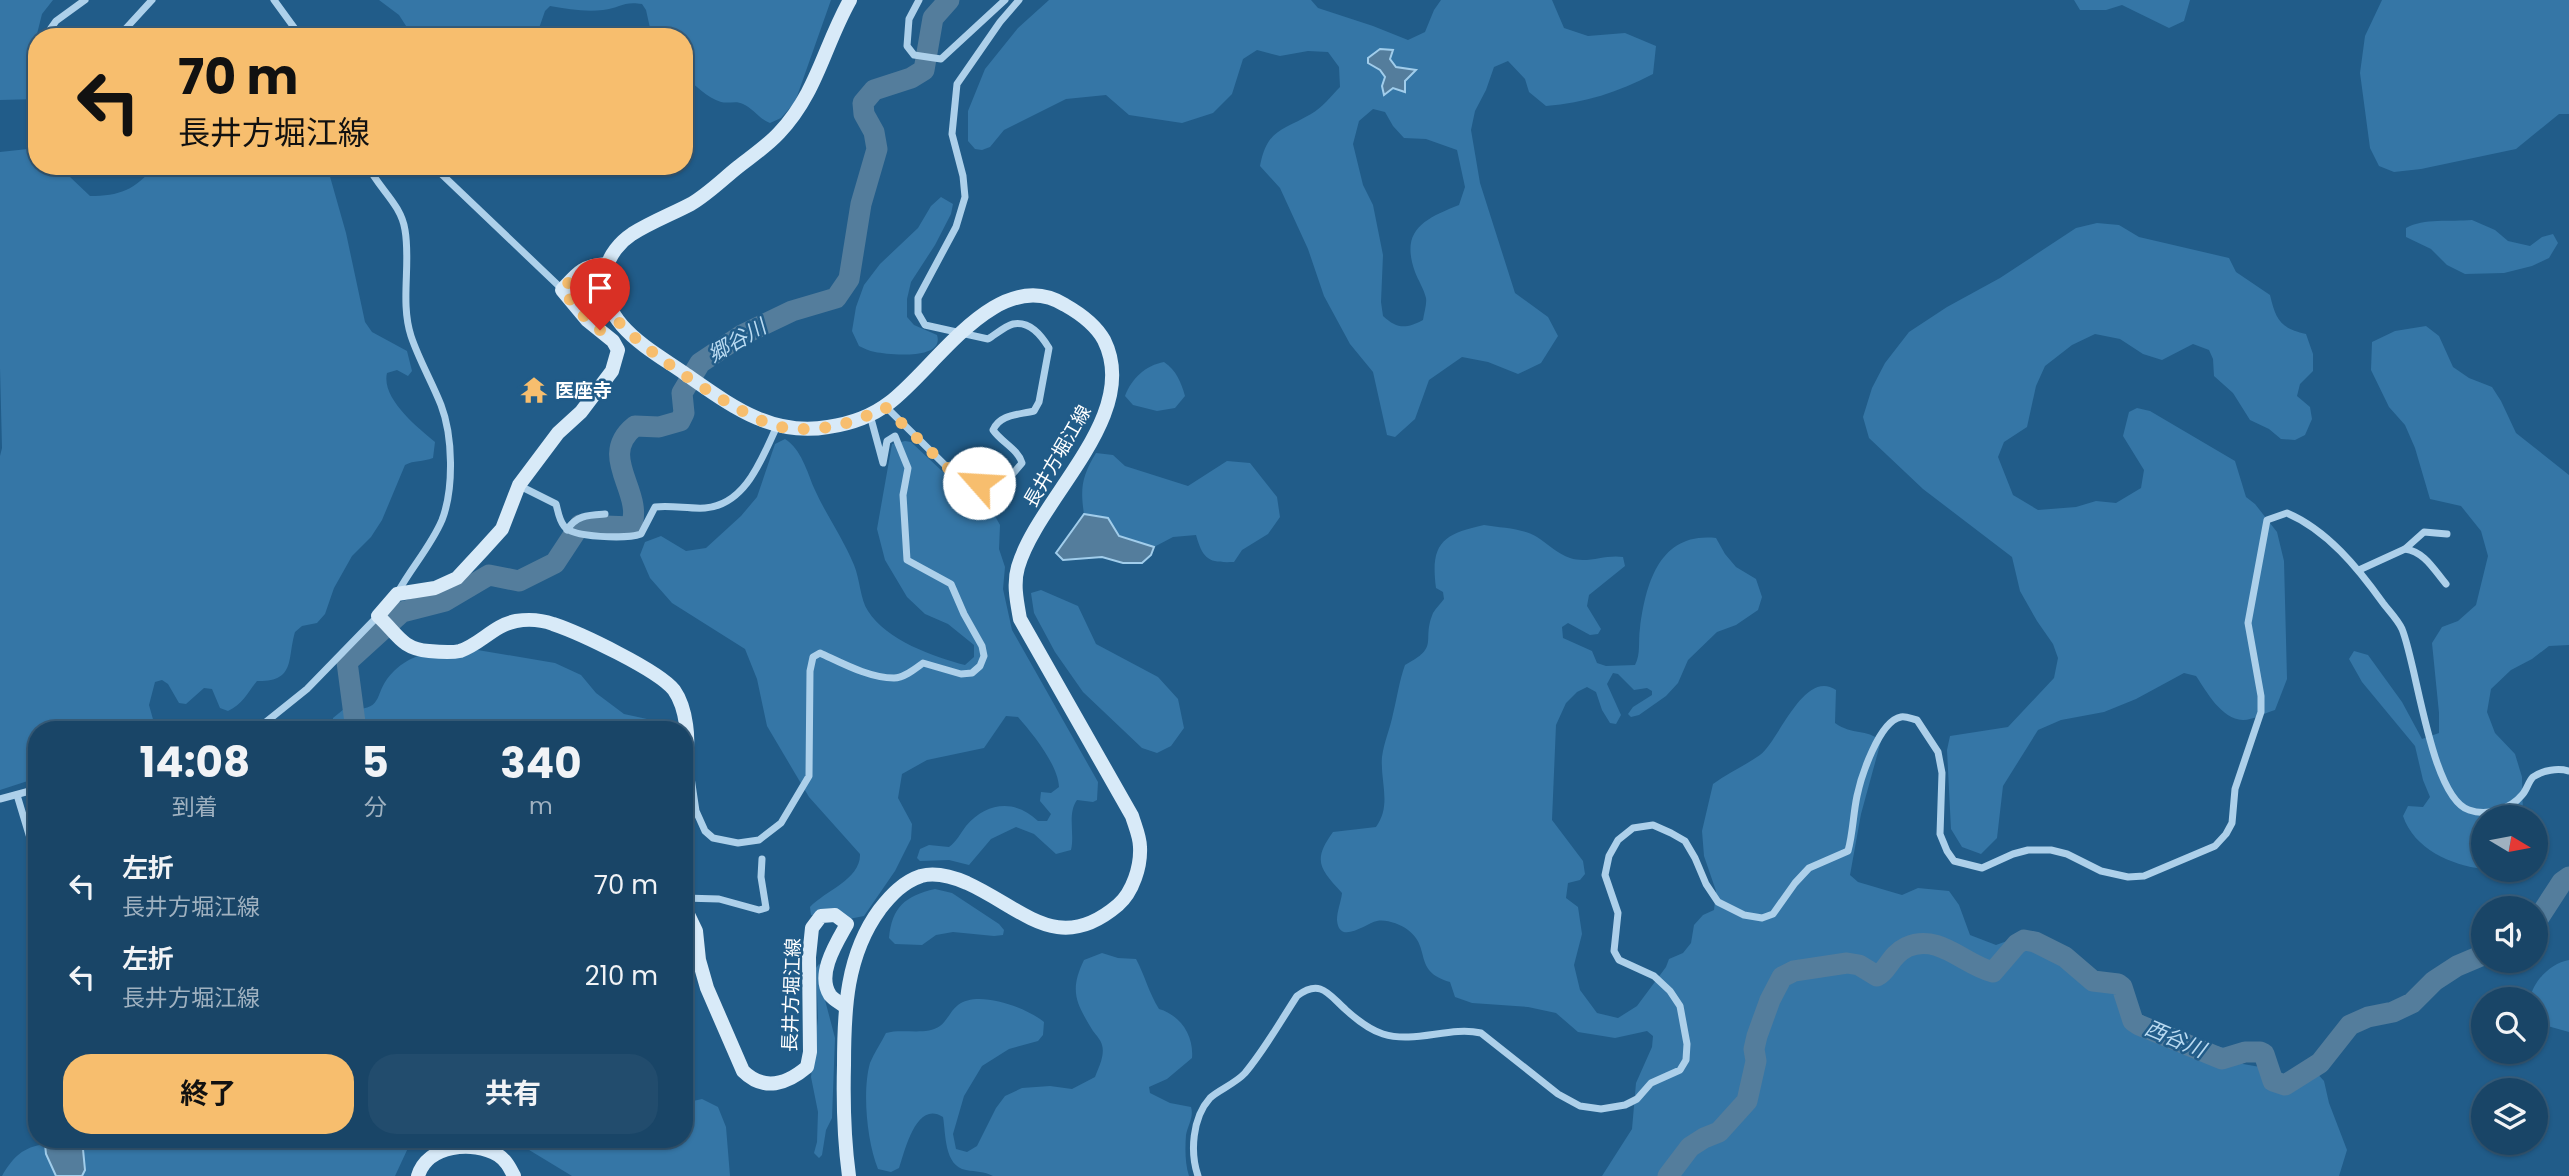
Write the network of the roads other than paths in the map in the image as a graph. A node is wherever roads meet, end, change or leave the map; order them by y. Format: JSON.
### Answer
{"nodes":[{"id":1,"x":85,"y":0,"type":"edge"},
{"id":2,"x":152,"y":0,"type":"edge"},
{"id":3,"x":274,"y":0,"type":"edge"},
{"id":4,"x":850,"y":0,"type":"edge"},
{"id":5,"x":919,"y":0,"type":"edge"},
{"id":6,"x":1005,"y":0,"type":"edge"},
{"id":7,"x":1019,"y":0,"type":"edge"},
{"id":8,"x":51,"y":28,"type":"edge"},
{"id":9,"x":126,"y":28,"type":"edge"},
{"id":10,"x":294,"y":28,"type":"edge"},
{"id":11,"x":374,"y":175,"type":"edge"},
{"id":12,"x":442,"y":175,"type":"edge"},
{"id":13,"x":607,"y":264,"type":"junction"},
{"id":14,"x":562,"y":290,"type":"junction"},
{"id":15,"x":962,"y":333,"type":"junction"},
{"id":16,"x":885,"y":407,"type":"junction"},
{"id":17,"x":870,"y":415,"type":"junction"},
{"id":18,"x":777,"y":426,"type":"junction"},
{"id":19,"x":519,"y":485,"type":"junction"},
{"id":20,"x":605,"y":514,"type":"dead end"},
{"id":21,"x":567,"y":530,"type":"junction"},
{"id":22,"x":2447,"y":534,"type":"dead end"},
{"id":23,"x":2405,"y":549,"type":"junction"},
{"id":24,"x":2359,"y":570,"type":"junction"},
{"id":25,"x":2446,"y":584,"type":"dead end"},
{"id":26,"x":397,"y":594,"type":"junction"},
{"id":27,"x":381,"y":618,"type":"junction"},
{"id":28,"x":267,"y":721,"type":"edge"},
{"id":29,"x":684,"y":721,"type":"edge"},
{"id":30,"x":2569,"y":771,"type":"edge"},
{"id":31,"x":28,"y":792,"type":"edge"},
{"id":32,"x":17,"y":795,"type":"junction"},
{"id":33,"x":693,"y":795,"type":"edge"},
{"id":34,"x":0,"y":799,"type":"edge"},
{"id":35,"x":28,"y":831,"type":"edge"},
{"id":36,"x":762,"y":859,"type":"dead end"},
{"id":37,"x":693,"y":898,"type":"edge"},
{"id":38,"x":869,"y":923,"type":"junction"},
{"id":39,"x":847,"y":924,"type":"junction"},
{"id":40,"x":693,"y":925,"type":"edge"},
{"id":41,"x":844,"y":1006,"type":"junction"},
{"id":42,"x":449,"y":1148,"type":"edge"},
{"id":43,"x":478,"y":1148,"type":"edge"},
{"id":44,"x":418,"y":1176,"type":"edge"},
{"id":45,"x":514,"y":1176,"type":"edge"},
{"id":46,"x":849,"y":1176,"type":"edge"},
{"id":47,"x":1198,"y":1176,"type":"edge"}],
"edges":[{"from":1,"to":8,"type":"street"},
{"from":2,"to":9,"type":"street"},
{"from":3,"to":10,"type":"street"},
{"from":4,"to":13,"type":"main road"},
{"from":5,"to":6,"type":"street"},
{"from":7,"to":15,"type":"street"},
{"from":11,"to":26,"type":"street"},
{"from":12,"to":14,"type":"street"},
{"from":13,"to":14,"type":"main road"},
{"from":13,"to":18,"type":"main road","name":"長井方堀江線"},
{"from":14,"to":19,"type":"main road"},
{"from":15,"to":16,"type":"main road","name":"長井方堀江線"},
{"from":15,"to":16,"type":"street"},
{"from":15,"to":38,"type":"main road","name":"長井方堀江線"},
{"from":16,"to":17,"type":"main road","name":"長井方堀江線"},
{"from":17,"to":18,"type":"main road","name":"長井方堀江線"},
{"from":17,"to":33,"type":"street"},
{"from":18,"to":21,"type":"street"},
{"from":19,"to":21,"type":"street"},
{"from":19,"to":26,"type":"main road"},
{"from":20,"to":21,"type":"street"},
{"from":22,"to":23,"type":"street"},
{"from":23,"to":24,"type":"street"},
{"from":23,"to":25,"type":"street"},
{"from":24,"to":30,"type":"street"},
{"from":24,"to":47,"type":"street"},
{"from":26,"to":27,"type":"main road"},
{"from":27,"to":28,"type":"street"},
{"from":27,"to":29,"type":"main road"},
{"from":31,"to":32,"type":"street"},
{"from":32,"to":34,"type":"street"},
{"from":32,"to":35,"type":"street"},
{"from":36,"to":37,"type":"street"},
{"from":38,"to":39,"type":"main road","name":"長井方堀江線"},
{"from":38,"to":41,"type":"main road","name":"長井方堀江線"},
{"from":39,"to":40,"type":"main road","name":"長井方堀江線"},
{"from":39,"to":41,"type":"main road","name":"長井方堀江線"},
{"from":41,"to":46,"type":"main road","name":"長井方堀江線"},
{"from":42,"to":44,"type":"main road"},
{"from":43,"to":45,"type":"main road"}]}
